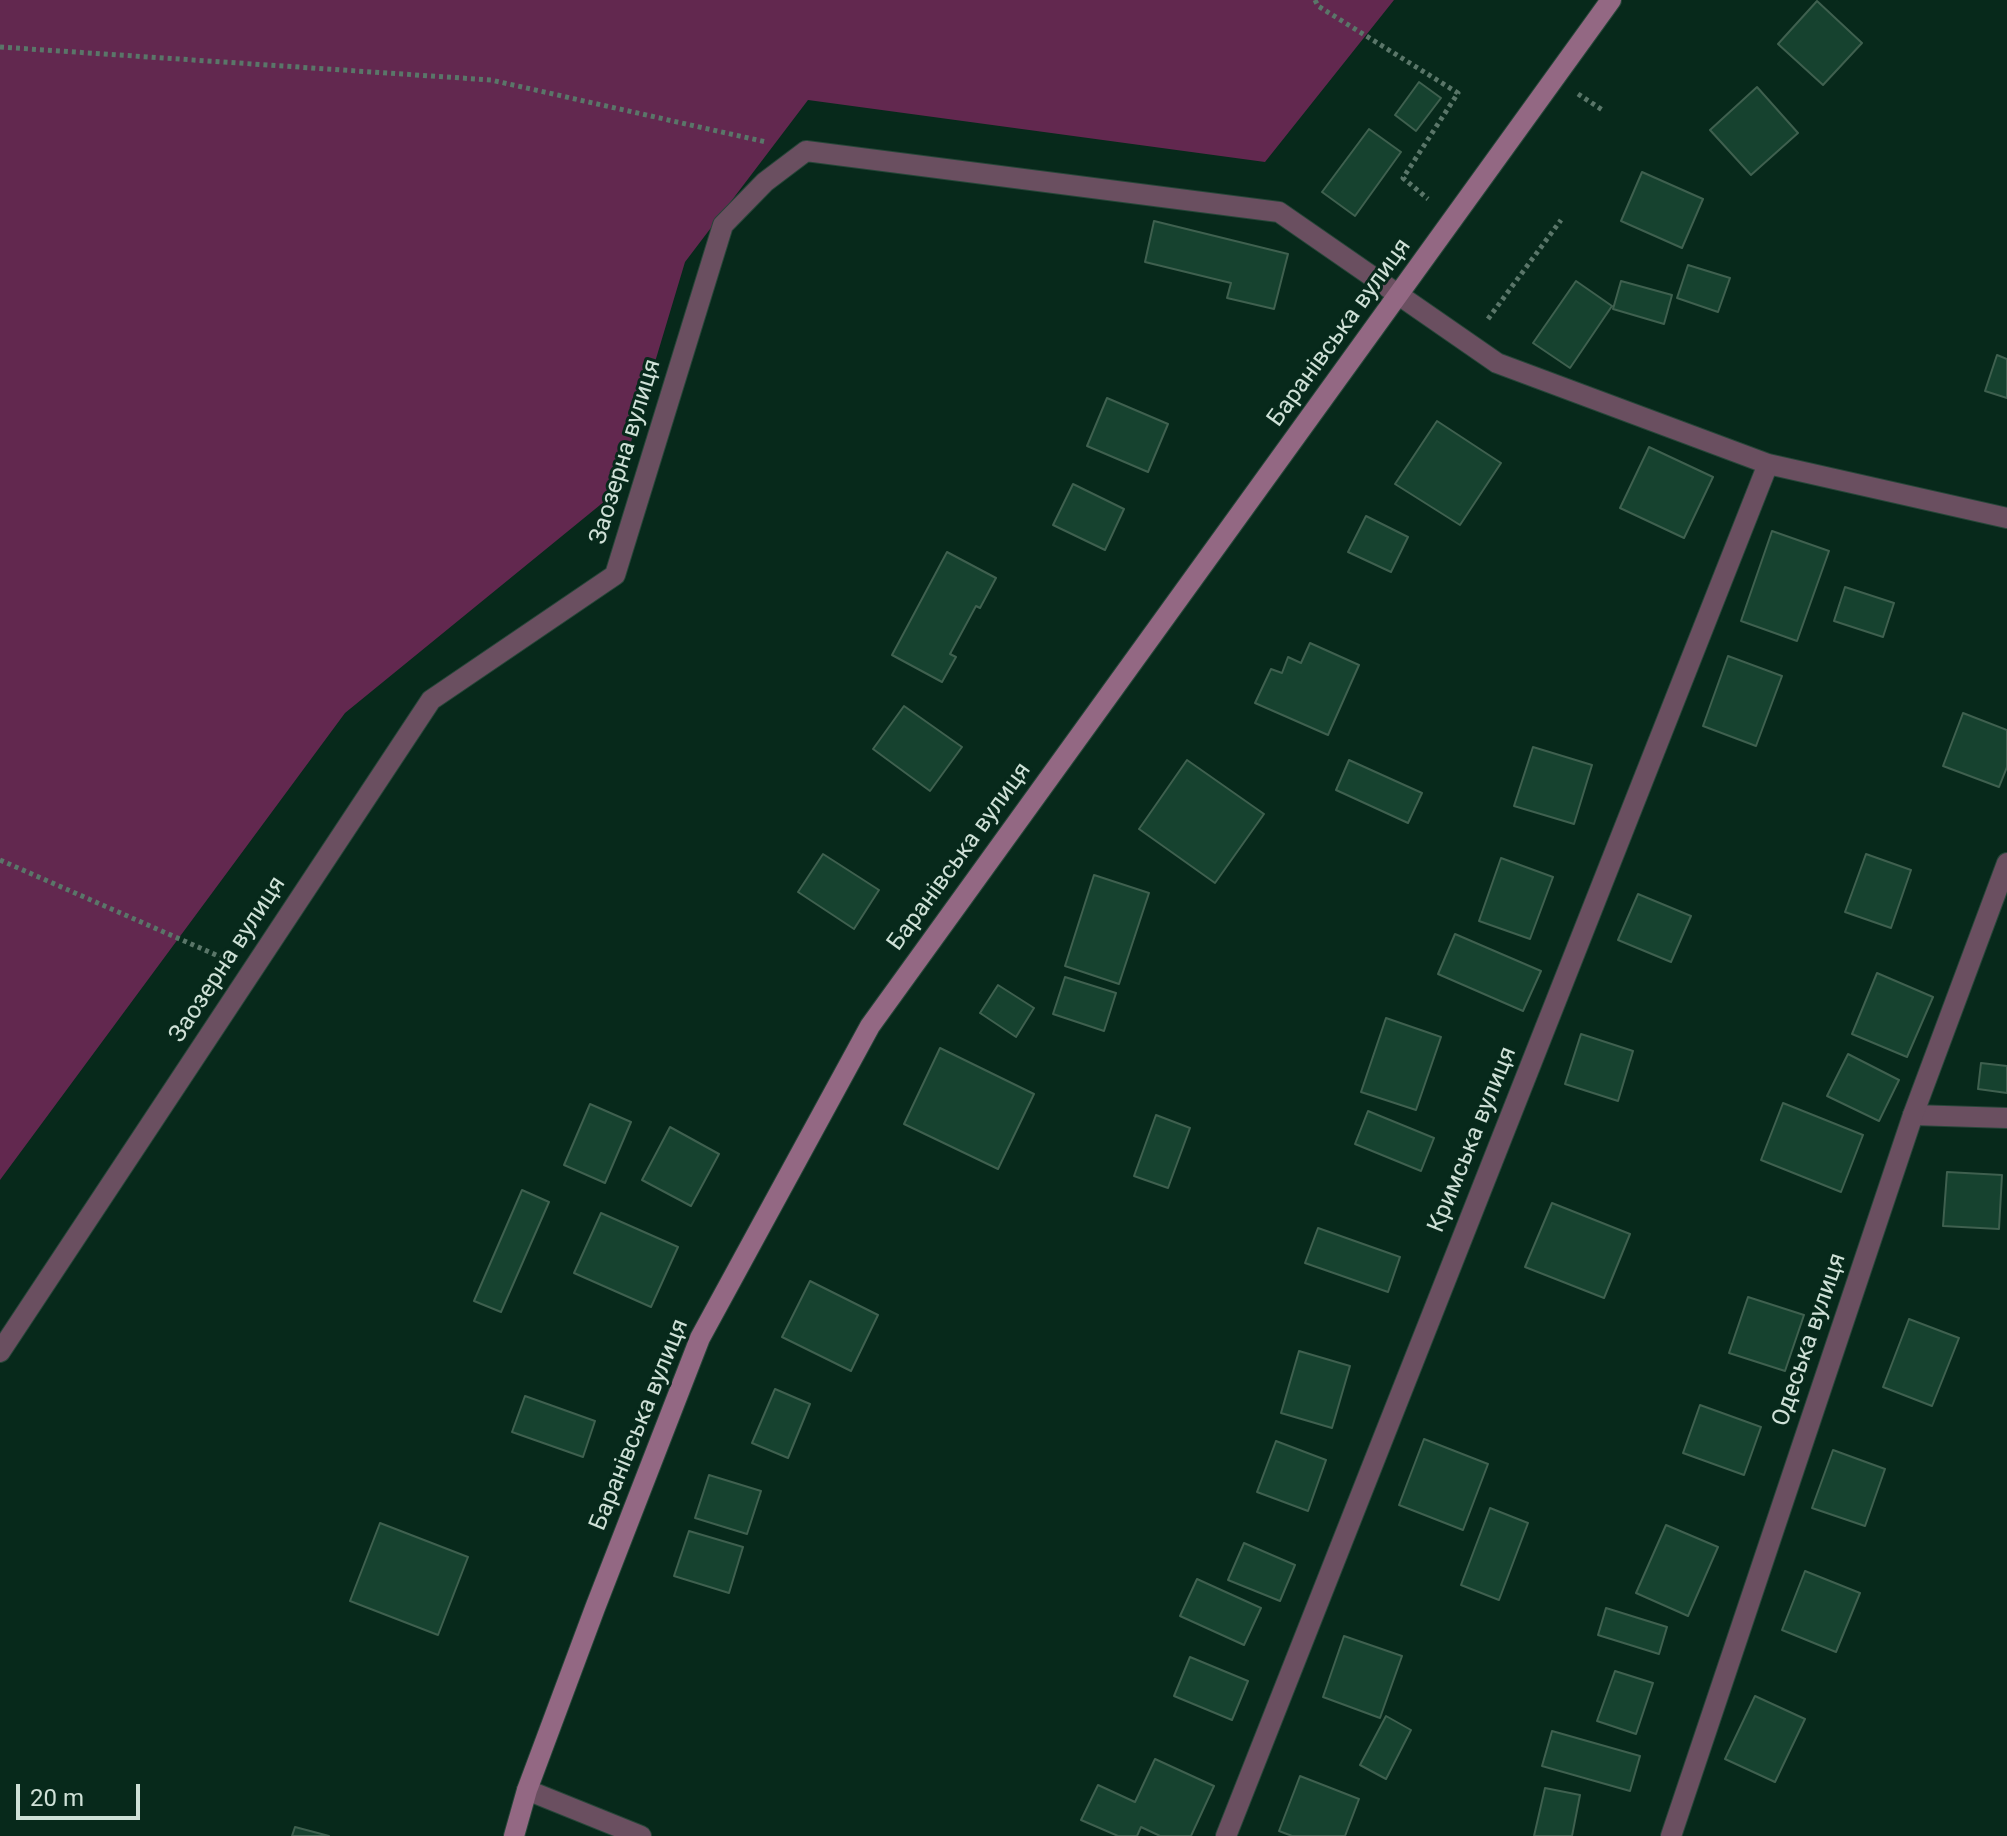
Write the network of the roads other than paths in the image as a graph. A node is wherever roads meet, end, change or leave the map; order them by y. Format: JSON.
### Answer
{"nodes":[{"id":1,"x":1611,"y":0,"type":"edge"},
{"id":2,"x":1401,"y":295,"type":"junction"},
{"id":3,"x":1768,"y":464,"type":"junction"},
{"id":4,"x":2007,"y":518,"type":"edge"},
{"id":5,"x":2007,"y":863,"type":"edge"},
{"id":6,"x":1913,"y":1115,"type":"junction"},
{"id":7,"x":2007,"y":1118,"type":"edge"},
{"id":8,"x":0,"y":1352,"type":"edge"},
{"id":9,"x":527,"y":1790,"type":"junction"},
{"id":10,"x":514,"y":1836,"type":"edge"},
{"id":11,"x":641,"y":1836,"type":"edge"},
{"id":12,"x":1226,"y":1836,"type":"edge"},
{"id":13,"x":1671,"y":1836,"type":"edge"}],
"edges":[{"from":1,"to":2,"type":"main road","name":"Баранівська вулиця"},
{"from":2,"to":3,"type":"street"},
{"from":2,"to":8,"type":"street","name":"Заозерна вулиця"},
{"from":2,"to":9,"type":"main road","name":"Баранівська вулиця"},
{"from":3,"to":4,"type":"street"},
{"from":3,"to":12,"type":"street","name":"Кримська вулиця"},
{"from":5,"to":6,"type":"street","name":"Одеська вулиця"},
{"from":6,"to":7,"type":"street"},
{"from":6,"to":13,"type":"street","name":"Одеська вулиця"},
{"from":9,"to":10,"type":"main road","name":"Баранівська вулиця"},
{"from":9,"to":11,"type":"street"}]}
